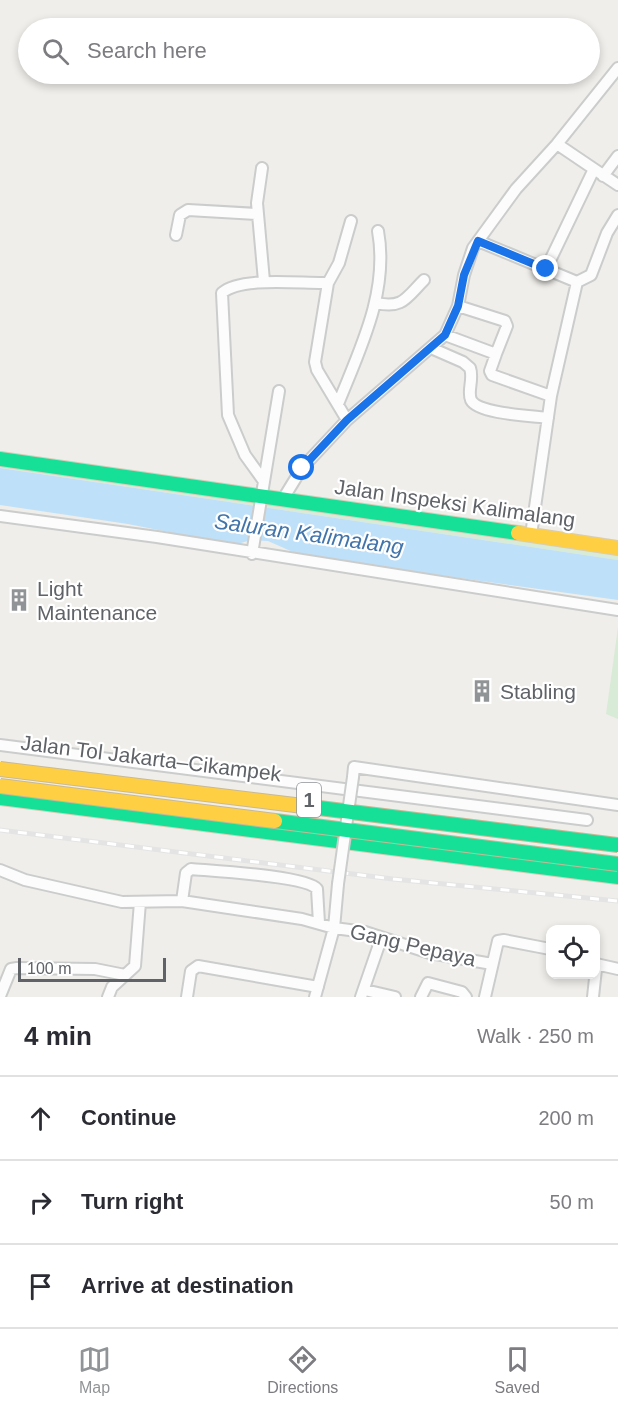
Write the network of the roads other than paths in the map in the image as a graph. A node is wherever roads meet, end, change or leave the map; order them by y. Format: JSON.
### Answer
{"nodes":[{"id":1,"x":618,"y":68,"type":"edge"},
{"id":2,"x":557,"y":144,"type":"junction"},
{"id":3,"x":618,"y":156,"type":"edge"},
{"id":4,"x":262,"y":168,"type":"dead end"},
{"id":5,"x":599,"y":173,"type":"junction"},
{"id":6,"x":618,"y":185,"type":"edge"},
{"id":7,"x":258,"y":214,"type":"junction"},
{"id":8,"x":618,"y":215,"type":"edge"},
{"id":9,"x":351,"y":221,"type":"dead end"},
{"id":10,"x":378,"y":231,"type":"dead end"},
{"id":11,"x":176,"y":236,"type":"dead end"},
{"id":12,"x":478,"y":241,"type":"junction"},
{"id":13,"x":546,"y":269,"type":"junction"},
{"id":14,"x":424,"y":280,"type":"dead end"},
{"id":15,"x":264,"y":281,"type":"junction"},
{"id":16,"x":577,"y":282,"type":"junction"},
{"id":17,"x":328,"y":283,"type":"junction"},
{"id":18,"x":376,"y":303,"type":"junction"},
{"id":19,"x":458,"y":306,"type":"junction"},
{"id":20,"x":445,"y":335,"type":"junction"},
{"id":21,"x":431,"y":348,"type":"junction"},
{"id":22,"x":496,"y":354,"type":"junction"},
{"id":23,"x":279,"y":391,"type":"dead end"},
{"id":24,"x":551,"y":396,"type":"junction"},
{"id":25,"x":338,"y":404,"type":"junction"},
{"id":26,"x":548,"y":418,"type":"junction"},
{"id":27,"x":347,"y":420,"type":"junction"},
{"id":28,"x":0,"y":459,"type":"edge"},
{"id":29,"x":263,"y":480,"type":"junction"},
{"id":30,"x":283,"y":499,"type":"junction"},
{"id":31,"x":259,"y":500,"type":"junction"},
{"id":32,"x":0,"y":516,"type":"edge"},
{"id":33,"x":531,"y":535,"type":"junction"},
{"id":34,"x":618,"y":548,"type":"edge"},
{"id":35,"x":253,"y":549,"type":"junction"},
{"id":36,"x":618,"y":610,"type":"edge"},
{"id":37,"x":0,"y":745,"type":"edge"},
{"id":38,"x":0,"y":760,"type":"edge"},
{"id":39,"x":0,"y":769,"type":"edge"},
{"id":40,"x":0,"y":786,"type":"edge"},
{"id":41,"x":0,"y":798,"type":"edge"},
{"id":42,"x":618,"y":805,"type":"edge"},
{"id":43,"x":587,"y":820,"type":"dead end"},
{"id":44,"x":618,"y":840,"type":"edge"},
{"id":45,"x":618,"y":845,"type":"edge"},
{"id":46,"x":618,"y":864,"type":"edge"},
{"id":47,"x":0,"y":870,"type":"edge"},
{"id":48,"x":618,"y":877,"type":"edge"},
{"id":49,"x":182,"y":901,"type":"junction"},
{"id":50,"x":140,"y":902,"type":"junction"},
{"id":51,"x":319,"y":923,"type":"junction"},
{"id":52,"x":334,"y":928,"type":"junction"},
{"id":53,"x":381,"y":939,"type":"junction"},
{"id":54,"x":546,"y":948,"type":"edge"},
{"id":55,"x":492,"y":964,"type":"junction"},
{"id":56,"x":600,"y":967,"type":"edge"},
{"id":57,"x":618,"y":969,"type":"edge"},
{"id":58,"x":125,"y":975,"type":"junction"},
{"id":59,"x":595,"y":979,"type":"edge"},
{"id":60,"x":316,"y":992,"type":"edge"},
{"id":61,"x":363,"y":994,"type":"edge"},
{"id":62,"x":0,"y":996,"type":"edge"},
{"id":63,"x":108,"y":997,"type":"edge"},
{"id":64,"x":187,"y":997,"type":"edge"},
{"id":65,"x":395,"y":997,"type":"edge"},
{"id":66,"x":421,"y":997,"type":"edge"},
{"id":67,"x":466,"y":997,"type":"edge"},
{"id":68,"x":485,"y":997,"type":"edge"},
{"id":69,"x":593,"y":997,"type":"edge"}],
"edges":[{"from":1,"to":2,"type":"street"},
{"from":2,"to":5,"type":"street"},
{"from":2,"to":12,"type":"street"},
{"from":3,"to":5,"type":"street"},
{"from":4,"to":7,"type":"street"},
{"from":5,"to":6,"type":"street"},
{"from":5,"to":13,"type":"street"},
{"from":7,"to":11,"type":"street"},
{"from":7,"to":15,"type":"street"},
{"from":8,"to":16,"type":"street"},
{"from":9,"to":17,"type":"street"},
{"from":10,"to":18,"type":"street"},
{"from":12,"to":13,"type":"street"},
{"from":12,"to":19,"type":"street"},
{"from":13,"to":16,"type":"street"},
{"from":14,"to":18,"type":"street"},
{"from":15,"to":17,"type":"street"},
{"from":15,"to":29,"type":"street"},
{"from":16,"to":24,"type":"street"},
{"from":17,"to":25,"type":"street"},
{"from":18,"to":25,"type":"street"},
{"from":19,"to":20,"type":"street"},
{"from":19,"to":22,"type":"street"},
{"from":20,"to":21,"type":"street"},
{"from":20,"to":22,"type":"street"},
{"from":21,"to":26,"type":"street"},
{"from":21,"to":27,"type":"street"},
{"from":22,"to":24,"type":"street"},
{"from":23,"to":29,"type":"street"},
{"from":24,"to":26,"type":"street"},
{"from":25,"to":27,"type":"street"},
{"from":26,"to":33,"type":"street"},
{"from":27,"to":30,"type":"street"},
{"from":28,"to":31,"type":"main road","name":"Jalan Inspeksi Kalimalang"},
{"from":29,"to":31,"type":"street"},
{"from":30,"to":31,"type":"main road","name":"Jalan Inspeksi Kalimalang"},
{"from":30,"to":33,"type":"main road","name":"Jalan Inspeksi Kalimalang"},
{"from":31,"to":35,"type":"street"},
{"from":32,"to":35,"type":"street"},
{"from":33,"to":34,"type":"main road","name":"Jalan Inspeksi Kalimalang"},
{"from":35,"to":36,"type":"street"},
{"from":37,"to":43,"type":"street"},
{"from":38,"to":44,"type":"main road","name":"Jalan Tol Jakarta–Cikampek","number":"1"},
{"from":39,"to":45,"type":"main road","number":"1","bridge":true},
{"from":40,"to":46,"type":"main road","number":"1","bridge":true},
{"from":41,"to":48,"type":"main road","number":"1"},
{"from":42,"to":52,"type":"street","bridge":true},
{"from":47,"to":50,"type":"street","name":"Gang Pepaya"},
{"from":49,"to":50,"type":"street","name":"Gang Pepaya"},
{"from":49,"to":51,"type":"street","name":"Gang Pepaya"},
{"from":49,"to":51,"type":"street"},
{"from":50,"to":58,"type":"street"},
{"from":51,"to":52,"type":"street","name":"Gang Pepaya"},
{"from":52,"to":53,"type":"street","name":"Gang Pepaya"},
{"from":52,"to":60,"type":"street"},
{"from":53,"to":55,"type":"street","name":"Gang Pepaya"},
{"from":53,"to":61,"type":"street"},
{"from":54,"to":55,"type":"street"},
{"from":55,"to":68,"type":"street"},
{"from":56,"to":57,"type":"street"},
{"from":58,"to":62,"type":"street"},
{"from":58,"to":63,"type":"street"},
{"from":59,"to":69,"type":"street"},
{"from":60,"to":64,"type":"street"},
{"from":61,"to":65,"type":"street"},
{"from":66,"to":67,"type":"street"}]}
